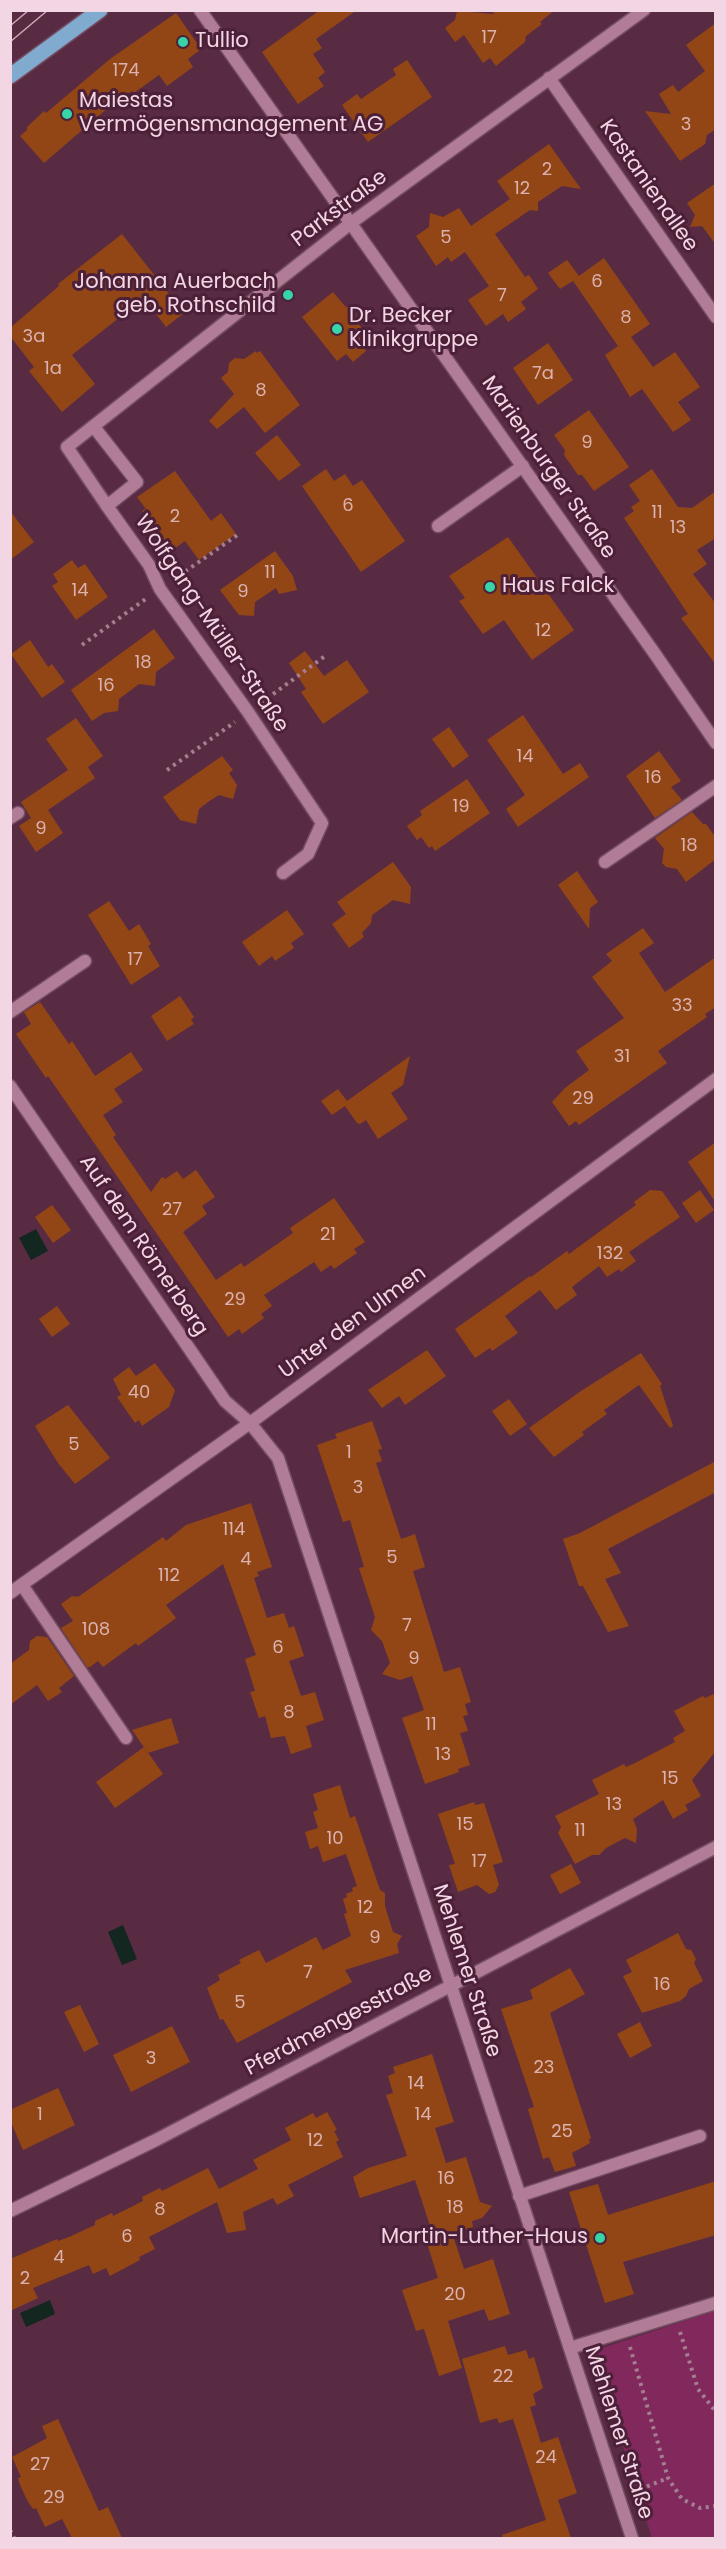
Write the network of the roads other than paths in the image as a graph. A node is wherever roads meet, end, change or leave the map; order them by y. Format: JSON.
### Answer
{"nodes":[{"id":1,"x":100,"y":10,"type":"edge"},
{"id":2,"x":200,"y":10,"type":"edge"},
{"id":3,"x":644,"y":10,"type":"edge"},
{"id":4,"x":10,"y":76,"type":"edge"},
{"id":5,"x":549,"y":78,"type":"junction"},
{"id":6,"x":351,"y":223,"type":"junction"},
{"id":7,"x":716,"y":317,"type":"edge"},
{"id":8,"x":94,"y":427,"type":"junction"},
{"id":9,"x":67,"y":447,"type":"joint"},
{"id":10,"x":523,"y":466,"type":"junction"},
{"id":11,"x":107,"y":506,"type":"junction"},
{"id":12,"x":438,"y":526,"type":"dead end"},
{"id":13,"x":716,"y":743,"type":"edge"},
{"id":14,"x":716,"y":786,"type":"edge"},
{"id":15,"x":605,"y":862,"type":"dead end"},
{"id":16,"x":283,"y":873,"type":"dead end"},
{"id":17,"x":85,"y":961,"type":"dead end"},
{"id":18,"x":10,"y":1012,"type":"edge"},
{"id":19,"x":716,"y":1079,"type":"edge"},
{"id":20,"x":10,"y":1086,"type":"edge"},
{"id":21,"x":250,"y":1423,"type":"junction"},
{"id":22,"x":22,"y":1585,"type":"junction"},
{"id":23,"x":10,"y":1593,"type":"edge"},
{"id":24,"x":126,"y":1738,"type":"dead end"},
{"id":25,"x":716,"y":1847,"type":"edge"},
{"id":26,"x":450,"y":1986,"type":"junction"},
{"id":27,"x":700,"y":2136,"type":"dead end"},
{"id":28,"x":519,"y":2196,"type":"junction"},
{"id":29,"x":10,"y":2211,"type":"edge"},
{"id":30,"x":716,"y":2303,"type":"edge"},
{"id":31,"x":570,"y":2348,"type":"junction"},
{"id":32,"x":632,"y":2538,"type":"edge"}],
"edges":[{"from":1,"to":4,"type":"main road"},
{"from":2,"to":6,"type":"street","name":"Marienburger Straße"},
{"from":3,"to":5,"type":"street","name":"Parkstraße"},
{"from":5,"to":6,"type":"street","name":"Parkstraße"},
{"from":5,"to":7,"type":"street","name":"Kastanienallee"},
{"from":6,"to":8,"type":"street","name":"Parkstraße"},
{"from":6,"to":10,"type":"street","name":"Marienburger Straße"},
{"from":8,"to":9,"type":"street","name":"Parkstraße"},
{"from":8,"to":11,"type":"street"},
{"from":9,"to":11,"type":"street","name":"Wolfgang-Müller-Straße"},
{"from":10,"to":12,"type":"street"},
{"from":10,"to":13,"type":"street","name":"Marienburger Straße"},
{"from":11,"to":16,"type":"street","name":"Wolfgang-Müller-Straße"},
{"from":14,"to":15,"type":"street"},
{"from":17,"to":18,"type":"street"},
{"from":19,"to":21,"type":"street","name":"Unter den Ulmen"},
{"from":20,"to":21,"type":"street","name":"Auf dem Römerberg"},
{"from":21,"to":22,"type":"street","name":"Unter den Ulmen"},
{"from":21,"to":26,"type":"street","name":"Mehlemer Straße"},
{"from":22,"to":23,"type":"street","name":"Unter den Ulmen"},
{"from":22,"to":24,"type":"street"},
{"from":25,"to":26,"type":"street","name":"Pferdmengesstraße"},
{"from":26,"to":28,"type":"street","name":"Mehlemer Straße"},
{"from":26,"to":29,"type":"street","name":"Pferdmengesstraße"},
{"from":27,"to":28,"type":"street"},
{"from":28,"to":31,"type":"street","name":"Mehlemer Straße"},
{"from":30,"to":31,"type":"street"},
{"from":31,"to":32,"type":"street","name":"Mehlemer Straße"}]}
